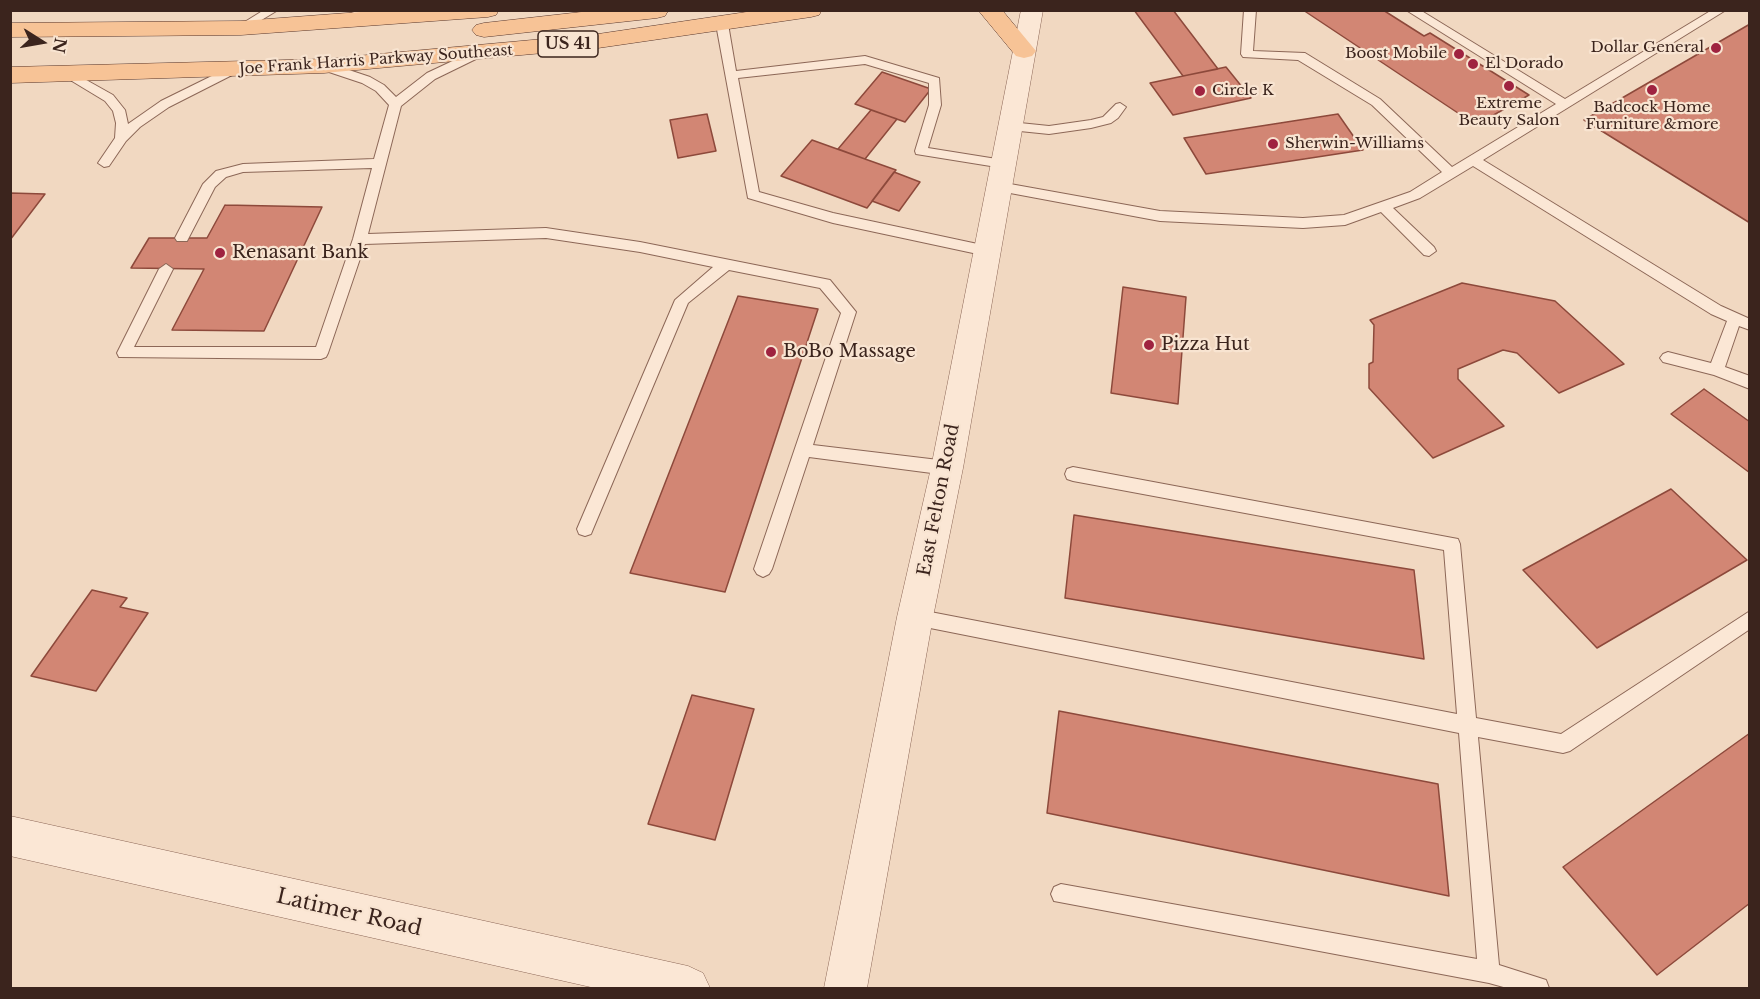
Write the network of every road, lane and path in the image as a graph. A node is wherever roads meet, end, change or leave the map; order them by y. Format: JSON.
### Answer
{"nodes":[{"id":1,"x":273,"y":10,"type":"edge"},
{"id":2,"x":351,"y":10,"type":"edge"},
{"id":3,"x":488,"y":10,"type":"edge"},
{"id":4,"x":658,"y":10,"type":"edge"},
{"id":5,"x":811,"y":10,"type":"edge"},
{"id":6,"x":989,"y":10,"type":"edge"},
{"id":7,"x":1032,"y":10,"type":"edge"},
{"id":8,"x":1250,"y":10,"type":"edge"},
{"id":9,"x":1411,"y":10,"type":"edge"},
{"id":10,"x":1721,"y":10,"type":"edge"},
{"id":11,"x":380,"y":19,"type":"junction"},
{"id":12,"x":722,"y":24,"type":"junction"},
{"id":13,"x":241,"y":28,"type":"junction"},
{"id":14,"x":194,"y":29,"type":"junction"},
{"id":15,"x":10,"y":30,"type":"edge"},
{"id":16,"x":10,"y":49,"type":"edge"},
{"id":17,"x":1024,"y":51,"type":"junction"},
{"id":18,"x":476,"y":54,"type":"junction"},
{"id":19,"x":324,"y":66,"type":"junction"},
{"id":20,"x":10,"y":67,"type":"edge"},
{"id":21,"x":231,"y":71,"type":"junction"},
{"id":22,"x":10,"y":75,"type":"edge"},
{"id":23,"x":68,"y":75,"type":"junction"},
{"id":24,"x":731,"y":75,"type":"junction"},
{"id":25,"x":395,"y":104,"type":"junction"},
{"id":26,"x":1565,"y":104,"type":"junction"},
{"id":27,"x":1120,"y":107,"type":"dead end"},
{"id":28,"x":1010,"y":126,"type":"junction"},
{"id":29,"x":120,"y":138,"type":"junction"},
{"id":30,"x":1473,"y":160,"type":"junction"},
{"id":31,"x":104,"y":163,"type":"dead end"},
{"id":32,"x":380,"y":163,"type":"junction"},
{"id":33,"x":1450,"y":173,"type":"junction"},
{"id":34,"x":1001,"y":176,"type":"junction"},
{"id":35,"x":1383,"y":206,"type":"junction"},
{"id":36,"x":182,"y":238,"type":"dead end"},
{"id":37,"x":360,"y":239,"type":"junction"},
{"id":38,"x":987,"y":251,"type":"junction"},
{"id":39,"x":1430,"y":251,"type":"dead end"},
{"id":40,"x":726,"y":264,"type":"junction"},
{"id":41,"x":166,"y":269,"type":"dead end"},
{"id":42,"x":1735,"y":318,"type":"junction"},
{"id":43,"x":1749,"y":325,"type":"edge"},
{"id":44,"x":1668,"y":358,"type":"dead end"},
{"id":45,"x":1716,"y":370,"type":"junction"},
{"id":46,"x":1749,"y":383,"type":"edge"},
{"id":47,"x":803,"y":450,"type":"junction"},
{"id":48,"x":947,"y":468,"type":"junction"},
{"id":49,"x":1073,"y":474,"type":"dead end"},
{"id":50,"x":585,"y":528,"type":"dead end"},
{"id":51,"x":763,"y":569,"type":"dead end"},
{"id":52,"x":915,"y":616,"type":"junction"},
{"id":53,"x":1749,"y":619,"type":"edge"},
{"id":54,"x":1466,"y":726,"type":"junction"},
{"id":55,"x":10,"y":836,"type":"edge"},
{"id":56,"x":1060,"y":894,"type":"dead end"},
{"id":57,"x":1490,"y":972,"type":"junction"},
{"id":58,"x":688,"y":988,"type":"edge"},
{"id":59,"x":845,"y":988,"type":"edge"},
{"id":60,"x":1538,"y":988,"type":"edge"}],
"edges":[{"from":1,"to":13,"type":"lane"},
{"from":2,"to":11,"type":"lane"},
{"from":3,"to":11,"type":"main road"},
{"from":4,"to":20,"type":"main road"},
{"from":5,"to":12,"type":"main road","name":"Joe Frank Harris Parkway Southeast","number":"US 41"},
{"from":6,"to":17,"type":"main road"},
{"from":7,"to":17,"type":"street","name":"East Felton Road"},
{"from":8,"to":33,"type":"lane"},
{"from":9,"to":26,"type":"lane"},
{"from":10,"to":26,"type":"lane"},
{"from":11,"to":13,"type":"main road"},
{"from":12,"to":18,"type":"main road","name":"Joe Frank Harris Parkway Southeast","number":"US 41"},
{"from":12,"to":24,"type":"lane"},
{"from":13,"to":14,"type":"main road"},
{"from":14,"to":15,"type":"main road"},
{"from":14,"to":16,"type":"main road"},
{"from":17,"to":28,"type":"street","name":"East Felton Road"},
{"from":18,"to":19,"type":"main road","name":"Joe Frank Harris Parkway Southeast","number":"US 41"},
{"from":18,"to":25,"type":"lane"},
{"from":19,"to":21,"type":"main road","name":"Joe Frank Harris Parkway Southeast","number":"US 41"},
{"from":19,"to":25,"type":"lane"},
{"from":21,"to":23,"type":"main road","name":"Joe Frank Harris Parkway Southeast","number":"US 41"},
{"from":21,"to":29,"type":"lane"},
{"from":22,"to":23,"type":"main road","name":"Joe Frank Harris Parkway Southeast","number":"US 41"},
{"from":23,"to":29,"type":"lane"},
{"from":24,"to":34,"type":"lane"},
{"from":24,"to":38,"type":"lane"},
{"from":25,"to":32,"type":"lane"},
{"from":26,"to":30,"type":"lane"},
{"from":27,"to":28,"type":"lane"},
{"from":28,"to":34,"type":"street","name":"East Felton Road"},
{"from":29,"to":31,"type":"lane"},
{"from":30,"to":33,"type":"lane"},
{"from":30,"to":42,"type":"lane"},
{"from":32,"to":36,"type":"lane"},
{"from":32,"to":37,"type":"lane"},
{"from":33,"to":35,"type":"lane"},
{"from":34,"to":35,"type":"lane"},
{"from":34,"to":38,"type":"street","name":"East Felton Road"},
{"from":35,"to":39,"type":"lane"},
{"from":37,"to":40,"type":"lane"},
{"from":37,"to":41,"type":"lane"},
{"from":38,"to":48,"type":"street","name":"East Felton Road"},
{"from":40,"to":47,"type":"lane"},
{"from":40,"to":50,"type":"lane"},
{"from":42,"to":43,"type":"lane"},
{"from":42,"to":45,"type":"lane"},
{"from":44,"to":45,"type":"lane"},
{"from":45,"to":46,"type":"lane"},
{"from":47,"to":48,"type":"lane"},
{"from":47,"to":51,"type":"lane"},
{"from":48,"to":52,"type":"street","name":"East Felton Road"},
{"from":49,"to":54,"type":"lane"},
{"from":52,"to":54,"type":"lane"},
{"from":52,"to":59,"type":"street","name":"East Felton Road"},
{"from":53,"to":54,"type":"lane"},
{"from":54,"to":57,"type":"lane"},
{"from":55,"to":58,"type":"street","name":"Latimer Road"},
{"from":56,"to":57,"type":"lane"},
{"from":57,"to":60,"type":"lane"}]}
